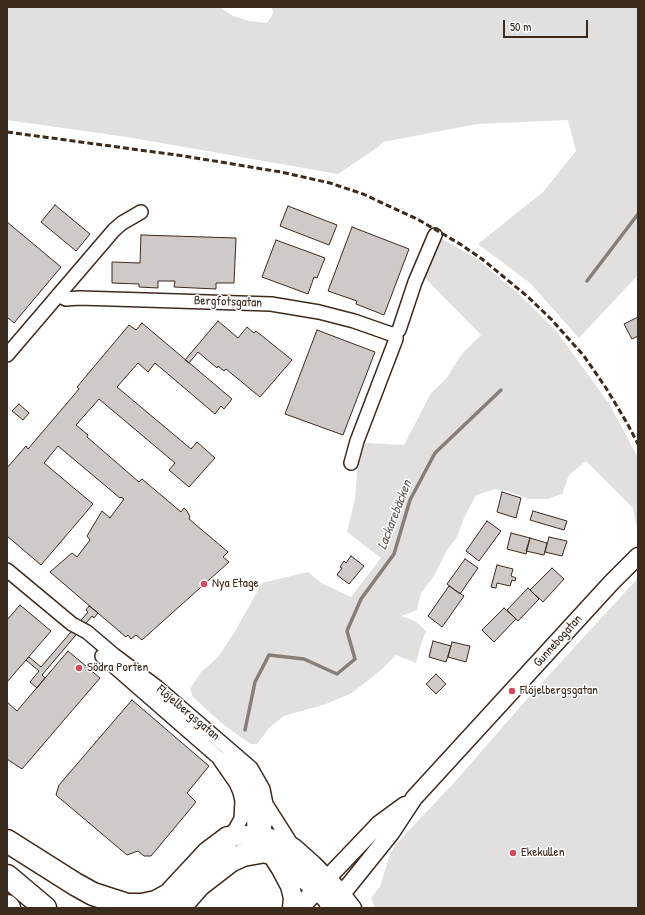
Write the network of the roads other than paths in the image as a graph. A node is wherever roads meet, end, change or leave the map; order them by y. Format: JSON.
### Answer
{"nodes":[{"id":1,"x":141,"y":212,"type":"dead end"},
{"id":2,"x":435,"y":235,"type":"dead end"},
{"id":3,"x":58,"y":296,"type":"junction"},
{"id":4,"x":396,"y":333,"type":"junction"},
{"id":5,"x":7,"y":355,"type":"edge"},
{"id":6,"x":351,"y":463,"type":"dead end"},
{"id":7,"x":638,"y":556,"type":"edge"},
{"id":8,"x":7,"y":570,"type":"edge"},
{"id":9,"x":72,"y":624,"type":"junction"},
{"id":10,"x":219,"y":758,"type":"junction"},
{"id":11,"x":414,"y":798,"type":"junction"},
{"id":12,"x":266,"y":804,"type":"junction"},
{"id":13,"x":228,"y":838,"type":"junction"},
{"id":14,"x":7,"y":841,"type":"edge"},
{"id":15,"x":262,"y":845,"type":"junction"},
{"id":16,"x":294,"y":848,"type":"junction"},
{"id":17,"x":7,"y":876,"type":"edge"},
{"id":18,"x":322,"y":884,"type":"junction"},
{"id":19,"x":338,"y":905,"type":"edge"},
{"id":20,"x":45,"y":908,"type":"edge"},
{"id":21,"x":179,"y":908,"type":"edge"},
{"id":22,"x":292,"y":908,"type":"edge"},
{"id":23,"x":299,"y":908,"type":"edge"}],
"edges":[{"from":1,"to":3,"type":"street"},
{"from":2,"to":4,"type":"street"},
{"from":3,"to":4,"type":"street","name":"Bergfotsgatan"},
{"from":3,"to":5,"type":"street"},
{"from":4,"to":6,"type":"street"},
{"from":7,"to":11,"type":"street","name":"Gunnebogatan"},
{"from":8,"to":9,"type":"street","name":"Flöjelbergsgatan"},
{"from":9,"to":10,"type":"street","name":"Flöjelbergsgatan"},
{"from":9,"to":12,"type":"street","name":"Flöjelbergsgatan"},
{"from":10,"to":13,"type":"street","name":"Flöjelbergsgatan"},
{"from":10,"to":15,"type":"street","name":"Flöjelbergsgatan"},
{"from":11,"to":18,"type":"street","name":"Gunnebogatan"},
{"from":11,"to":19,"type":"street","name":"Gunnebogatan"},
{"from":12,"to":15,"type":"street","name":"Flöjelbergsgatan"},
{"from":12,"to":16,"type":"street","name":"Flöjelbergsgatan"},
{"from":13,"to":14,"type":"highway"},
{"from":13,"to":15,"type":"main road","name":"Flöjelbergsgatan"},
{"from":15,"to":16,"type":"main road","name":"Flöjelbergsgatan"},
{"from":15,"to":18,"type":"main road","name":"Flöjelbergsgatan"},
{"from":15,"to":21,"type":"highway"},
{"from":15,"to":22,"type":"main road"},
{"from":16,"to":18,"type":"main road","name":"Flöjelbergsgatan"},
{"from":17,"to":20,"type":"highway"},
{"from":18,"to":19,"type":"main road","name":"Flöjelbergsgatan"},
{"from":18,"to":23,"type":"main road","name":"Gunnebogatan"}]}
